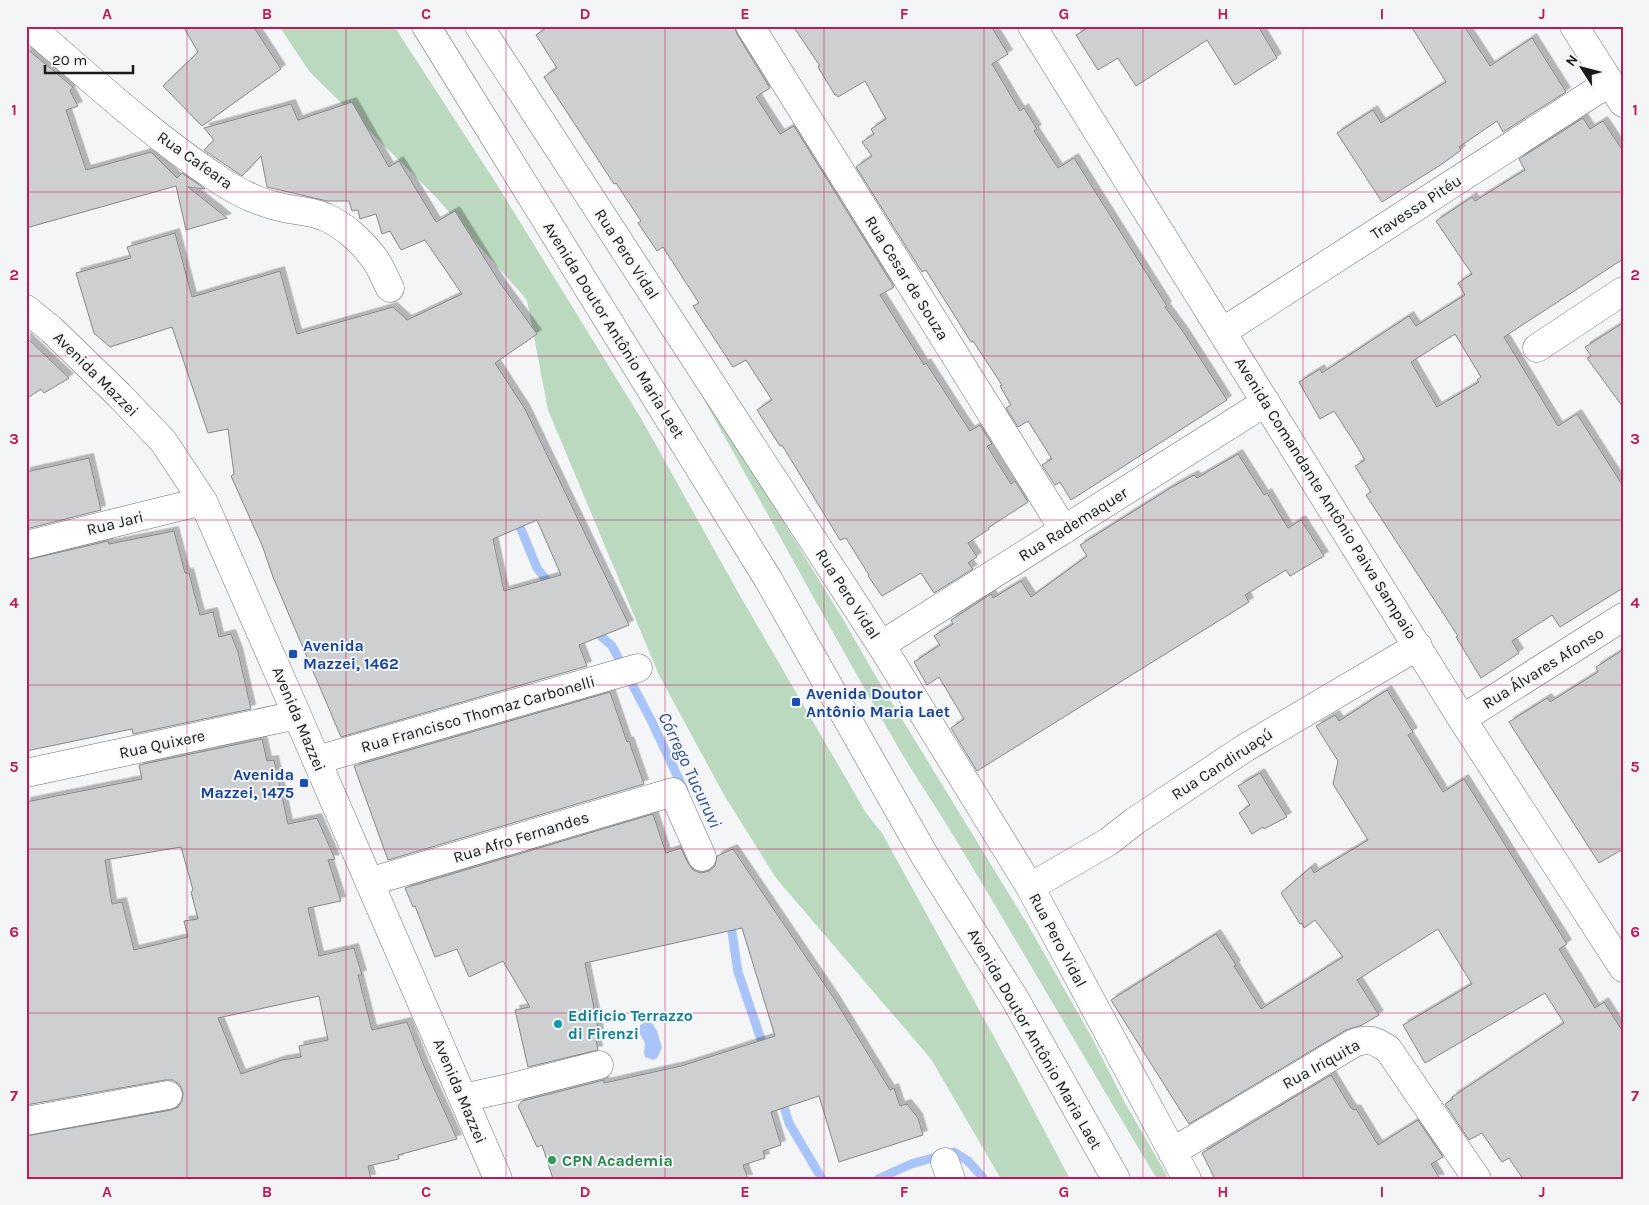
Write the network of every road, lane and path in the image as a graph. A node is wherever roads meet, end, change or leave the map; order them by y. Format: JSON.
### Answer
{"nodes":[{"id":1,"x":30,"y":26,"type":"edge"},
{"id":2,"x":426,"y":26,"type":"edge"},
{"id":3,"x":479,"y":26,"type":"edge"},
{"id":4,"x":750,"y":26,"type":"edge"},
{"id":5,"x":1574,"y":26,"type":"edge"},
{"id":6,"x":1036,"y":28,"type":"edge"},
{"id":7,"x":1616,"y":92,"type":"edge"},
{"id":8,"x":390,"y":288,"type":"dead end"},
{"id":9,"x":1623,"y":291,"type":"edge"},
{"id":10,"x":26,"y":309,"type":"edge"},
{"id":11,"x":1222,"y":332,"type":"junction"},
{"id":12,"x":1537,"y":348,"type":"dead end"},
{"id":13,"x":1266,"y":402,"type":"junction"},
{"id":14,"x":203,"y":501,"type":"junction"},
{"id":15,"x":1064,"y":530,"type":"junction"},
{"id":16,"x":26,"y":545,"type":"edge"},
{"id":17,"x":1623,"y":617,"type":"edge"},
{"id":18,"x":881,"y":645,"type":"junction"},
{"id":19,"x":1418,"y":646,"type":"junction"},
{"id":20,"x":638,"y":668,"type":"dead end"},
{"id":21,"x":297,"y":714,"type":"junction"},
{"id":22,"x":1462,"y":718,"type":"junction"},
{"id":23,"x":317,"y":760,"type":"junction"},
{"id":24,"x":26,"y":773,"type":"edge"},
{"id":25,"x":702,"y":857,"type":"dead end"},
{"id":26,"x":369,"y":882,"type":"junction"},
{"id":27,"x":1030,"y":887,"type":"junction"},
{"id":28,"x":1623,"y":968,"type":"edge"},
{"id":29,"x":599,"y":1064,"type":"dead end"},
{"id":30,"x":168,"y":1096,"type":"dead end"},
{"id":31,"x":463,"y":1098,"type":"junction"},
{"id":32,"x":26,"y":1121,"type":"edge"},
{"id":33,"x":1172,"y":1152,"type":"junction"},
{"id":34,"x":498,"y":1179,"type":"edge"},
{"id":35,"x":1116,"y":1179,"type":"edge"},
{"id":36,"x":1187,"y":1179,"type":"edge"},
{"id":37,"x":1477,"y":1179,"type":"edge"}],
"edges":[{"from":1,"to":8,"type":"street","name":"Rua Cafeara"},
{"from":2,"to":35,"type":"street","name":"Avenida Doutor Antônio Maria Laet"},
{"from":3,"to":18,"type":"street","name":"Rua Pero Vidal"},
{"from":4,"to":15,"type":"street","name":"Rua Cesar de Souza"},
{"from":5,"to":7,"type":"street"},
{"from":6,"to":11,"type":"street","name":"Avenida Comandante Antônio Paiva Sampaio"},
{"from":7,"to":11,"type":"street","name":"Travessa Pitéu"},
{"from":9,"to":12,"type":"street"},
{"from":10,"to":14,"type":"street","name":"Avenida Mazzei"},
{"from":11,"to":13,"type":"street","name":"Avenida Comandante Antônio Paiva Sampaio"},
{"from":13,"to":15,"type":"street","name":"Rua Rademaquer"},
{"from":13,"to":19,"type":"street","name":"Avenida Comandante Antônio Paiva Sampaio"},
{"from":14,"to":16,"type":"street","name":"Rua Jari"},
{"from":14,"to":21,"type":"street","name":"Avenida Mazzei"},
{"from":15,"to":18,"type":"street","name":"Rua Rademaquer"},
{"from":17,"to":22,"type":"street","name":"Rua Álvares Afonso"},
{"from":18,"to":27,"type":"street","name":"Rua Pero Vidal"},
{"from":19,"to":22,"type":"street","name":"Avenida Comandante Antônio Paiva Sampaio"},
{"from":19,"to":27,"type":"street","name":"Rua Candiruaçú"},
{"from":20,"to":23,"type":"street","name":"Rua Francisco Thomaz Carbonelli"},
{"from":21,"to":23,"type":"street","name":"Avenida Mazzei"},
{"from":21,"to":24,"type":"street","name":"Rua Quixere"},
{"from":22,"to":28,"type":"street","name":"Avenida Comandante Antônio Paiva Sampaio"},
{"from":23,"to":26,"type":"street","name":"Avenida Mazzei"},
{"from":25,"to":26,"type":"street","name":"Rua Afro Fernandes"},
{"from":26,"to":31,"type":"street","name":"Avenida Mazzei"},
{"from":27,"to":33,"type":"street","name":"Rua Pero Vidal"},
{"from":29,"to":31,"type":"street"},
{"from":30,"to":32,"type":"street"},
{"from":31,"to":34,"type":"street","name":"Avenida Mazzei"},
{"from":33,"to":36,"type":"street","name":"Rua Pero Vidal"},
{"from":33,"to":37,"type":"street","name":"Rua Iriquita"}]}
